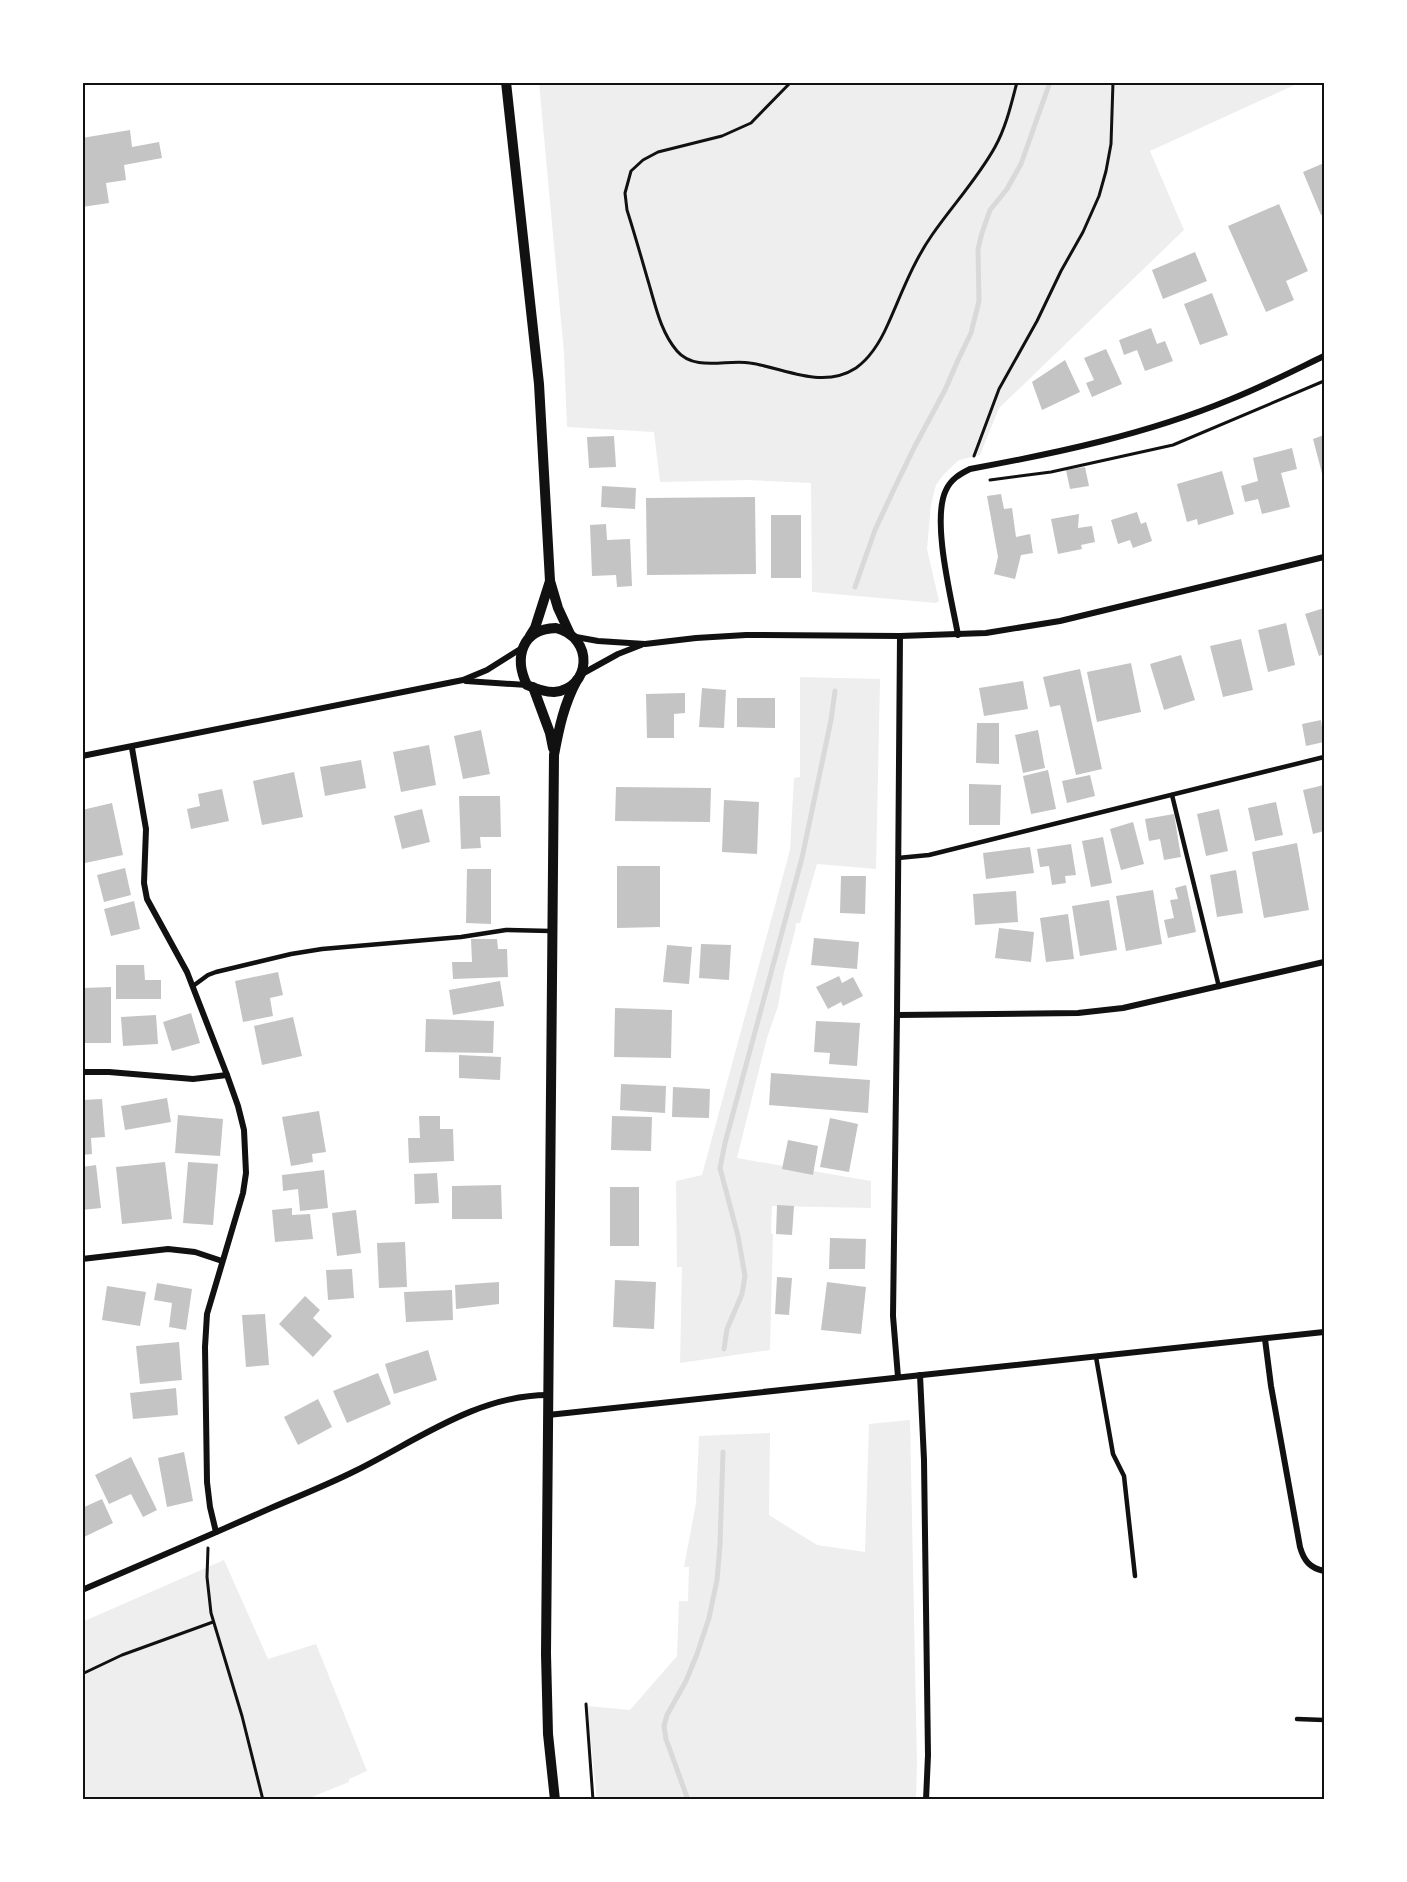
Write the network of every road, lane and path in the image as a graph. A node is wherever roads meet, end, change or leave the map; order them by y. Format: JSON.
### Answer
{"nodes":[{"id":1,"x":506,"y":82,"type":"edge"},
{"id":2,"x":791,"y":82,"type":"edge"},
{"id":3,"x":1017,"y":82,"type":"edge"},
{"id":4,"x":1113,"y":82,"type":"edge"},
{"id":5,"x":1324,"y":356,"type":"edge"},
{"id":6,"x":1324,"y":381,"type":"edge"},
{"id":7,"x":970,"y":469,"type":"junction"},
{"id":8,"x":990,"y":480,"type":"dead end"},
{"id":9,"x":1324,"y":557,"type":"edge"},
{"id":10,"x":550,"y":581,"type":"junction"},
{"id":11,"x":572,"y":635,"type":"junction"},
{"id":12,"x":958,"y":635,"type":"junction"},
{"id":13,"x":900,"y":636,"type":"junction"},
{"id":14,"x":526,"y":643,"type":"junction"},
{"id":15,"x":645,"y":644,"type":"junction"},
{"id":16,"x":578,"y":678,"type":"junction"},
{"id":17,"x":463,"y":680,"type":"junction"},
{"id":18,"x":530,"y":686,"type":"junction"},
{"id":19,"x":132,"y":748,"type":"junction"},
{"id":20,"x":554,"y":755,"type":"junction"},
{"id":21,"x":82,"y":756,"type":"edge"},
{"id":22,"x":1324,"y":758,"type":"edge"},
{"id":23,"x":1172,"y":795,"type":"junction"},
{"id":24,"x":898,"y":858,"type":"junction"},
{"id":25,"x":553,"y":931,"type":"junction"},
{"id":26,"x":1324,"y":962,"type":"edge"},
{"id":27,"x":193,"y":986,"type":"junction"},
{"id":28,"x":1219,"y":987,"type":"junction"},
{"id":29,"x":897,"y":1015,"type":"junction"},
{"id":30,"x":82,"y":1072,"type":"edge"},
{"id":31,"x":227,"y":1075,"type":"junction"},
{"id":32,"x":82,"y":1258,"type":"edge"},
{"id":33,"x":222,"y":1262,"type":"junction"},
{"id":34,"x":1324,"y":1332,"type":"edge"},
{"id":35,"x":1265,"y":1339,"type":"junction"},
{"id":36,"x":1096,"y":1357,"type":"junction"},
{"id":37,"x":920,"y":1375,"type":"junction"},
{"id":38,"x":898,"y":1377,"type":"junction"},
{"id":39,"x":548,"y":1395,"type":"junction"},
{"id":40,"x":548,"y":1415,"type":"junction"},
{"id":41,"x":216,"y":1532,"type":"junction"},
{"id":42,"x":209,"y":1535,"type":"junction"},
{"id":43,"x":1324,"y":1571,"type":"edge"},
{"id":44,"x":1135,"y":1576,"type":"dead end"},
{"id":45,"x":82,"y":1590,"type":"edge"},
{"id":46,"x":213,"y":1622,"type":"junction"},
{"id":47,"x":82,"y":1674,"type":"edge"},
{"id":48,"x":586,"y":1704,"type":"dead end"},
{"id":49,"x":1297,"y":1719,"type":"dead end"},
{"id":50,"x":1324,"y":1720,"type":"edge"},
{"id":51,"x":262,"y":1800,"type":"edge"},
{"id":52,"x":555,"y":1800,"type":"edge"},
{"id":53,"x":593,"y":1800,"type":"edge"},
{"id":54,"x":926,"y":1800,"type":"edge"}],
"edges":[{"from":1,"to":10,"type":"street"},
{"from":2,"to":3,"type":"path"},
{"from":4,"to":7,"type":"path"},
{"from":5,"to":7,"type":"street"},
{"from":6,"to":8,"type":"path"},
{"from":7,"to":12,"type":"street"},
{"from":9,"to":12,"type":"street"},
{"from":10,"to":11,"type":"street"},
{"from":10,"to":14,"type":"street"},
{"from":11,"to":14,"type":"street"},
{"from":11,"to":15,"type":"street"},
{"from":11,"to":16,"type":"street"},
{"from":12,"to":13,"type":"street"},
{"from":13,"to":15,"type":"street"},
{"from":13,"to":24,"type":"street"},
{"from":14,"to":17,"type":"street"},
{"from":14,"to":18,"type":"street"},
{"from":15,"to":16,"type":"street"},
{"from":16,"to":18,"type":"street"},
{"from":16,"to":20,"type":"street"},
{"from":17,"to":18,"type":"street"},
{"from":17,"to":19,"type":"street"},
{"from":18,"to":20,"type":"street"},
{"from":19,"to":21,"type":"street"},
{"from":19,"to":27,"type":"street"},
{"from":20,"to":25,"type":"street"},
{"from":22,"to":23,"type":"lane"},
{"from":23,"to":24,"type":"lane"},
{"from":23,"to":28,"type":"lane"},
{"from":24,"to":29,"type":"street"},
{"from":25,"to":27,"type":"lane"},
{"from":25,"to":39,"type":"street"},
{"from":26,"to":28,"type":"street"},
{"from":27,"to":31,"type":"street"},
{"from":28,"to":29,"type":"street"},
{"from":29,"to":38,"type":"street"},
{"from":30,"to":31,"type":"street"},
{"from":31,"to":33,"type":"street"},
{"from":32,"to":33,"type":"street"},
{"from":33,"to":41,"type":"street"},
{"from":34,"to":35,"type":"street"},
{"from":35,"to":36,"type":"street"},
{"from":35,"to":43,"type":"street"},
{"from":36,"to":37,"type":"street"},
{"from":36,"to":44,"type":"lane"},
{"from":37,"to":38,"type":"street"},
{"from":37,"to":54,"type":"street"},
{"from":38,"to":40,"type":"street"},
{"from":39,"to":40,"type":"street"},
{"from":39,"to":41,"type":"street"},
{"from":40,"to":52,"type":"street"},
{"from":41,"to":42,"type":"street"},
{"from":42,"to":45,"type":"street"},
{"from":42,"to":46,"type":"path"},
{"from":46,"to":47,"type":"path"},
{"from":46,"to":51,"type":"path"},
{"from":48,"to":53,"type":"path"},
{"from":49,"to":50,"type":"lane"}]}
